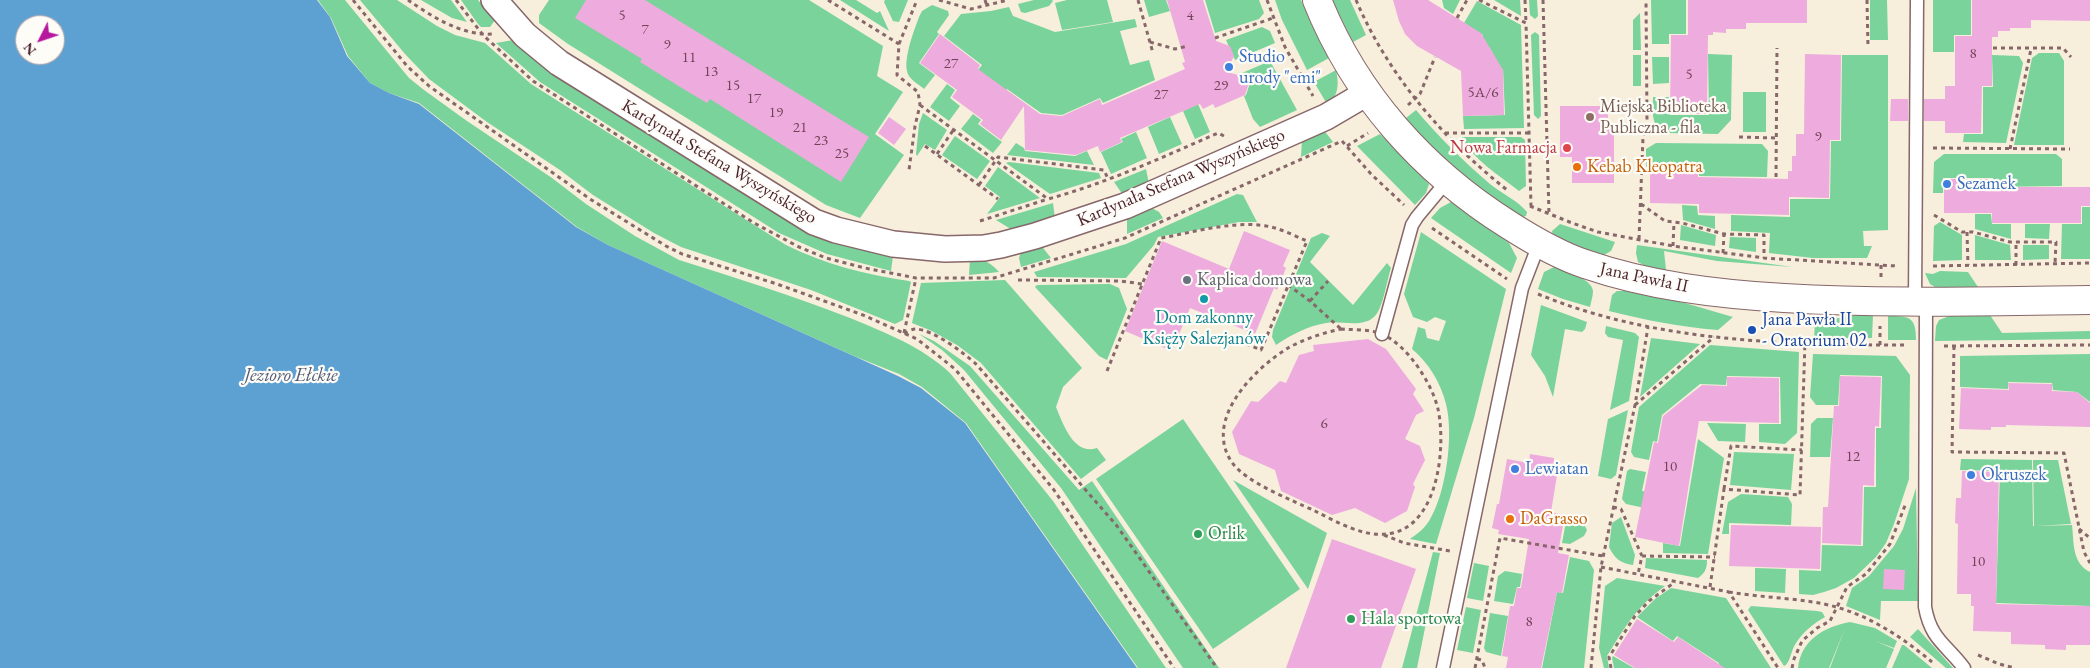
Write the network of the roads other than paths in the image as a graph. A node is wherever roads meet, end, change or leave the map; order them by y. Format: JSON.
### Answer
{"nodes":[{"id":1,"x":494,"y":0,"type":"edge"},
{"id":2,"x":1317,"y":0,"type":"edge"},
{"id":3,"x":1916,"y":0,"type":"edge"},
{"id":4,"x":1367,"y":93,"type":"junction"},
{"id":5,"x":1447,"y":180,"type":"junction"},
{"id":6,"x":1539,"y":244,"type":"junction"},
{"id":7,"x":2090,"y":300,"type":"edge"},
{"id":8,"x":1921,"y":302,"type":"junction"},
{"id":9,"x":1382,"y":334,"type":"road end"},
{"id":10,"x":1443,"y":668,"type":"edge"},
{"id":11,"x":1964,"y":668,"type":"edge"}],
"edges":[{"from":1,"to":4,"type":"street","name":"Kardynała Stefana Wyszyńskiego"},
{"from":2,"to":4,"type":"street","name":"Jana Pawła II"},
{"from":3,"to":8,"type":"lane"},
{"from":4,"to":5,"type":"street","name":"Jana Pawła II"},
{"from":5,"to":6,"type":"street","name":"Jana Pawła II"},
{"from":5,"to":9,"type":"lane"},
{"from":6,"to":8,"type":"street","name":"Jana Pawła II"},
{"from":6,"to":10,"type":"lane"},
{"from":7,"to":8,"type":"street","name":"Jana Pawła II"},
{"from":8,"to":11,"type":"lane"}]}
